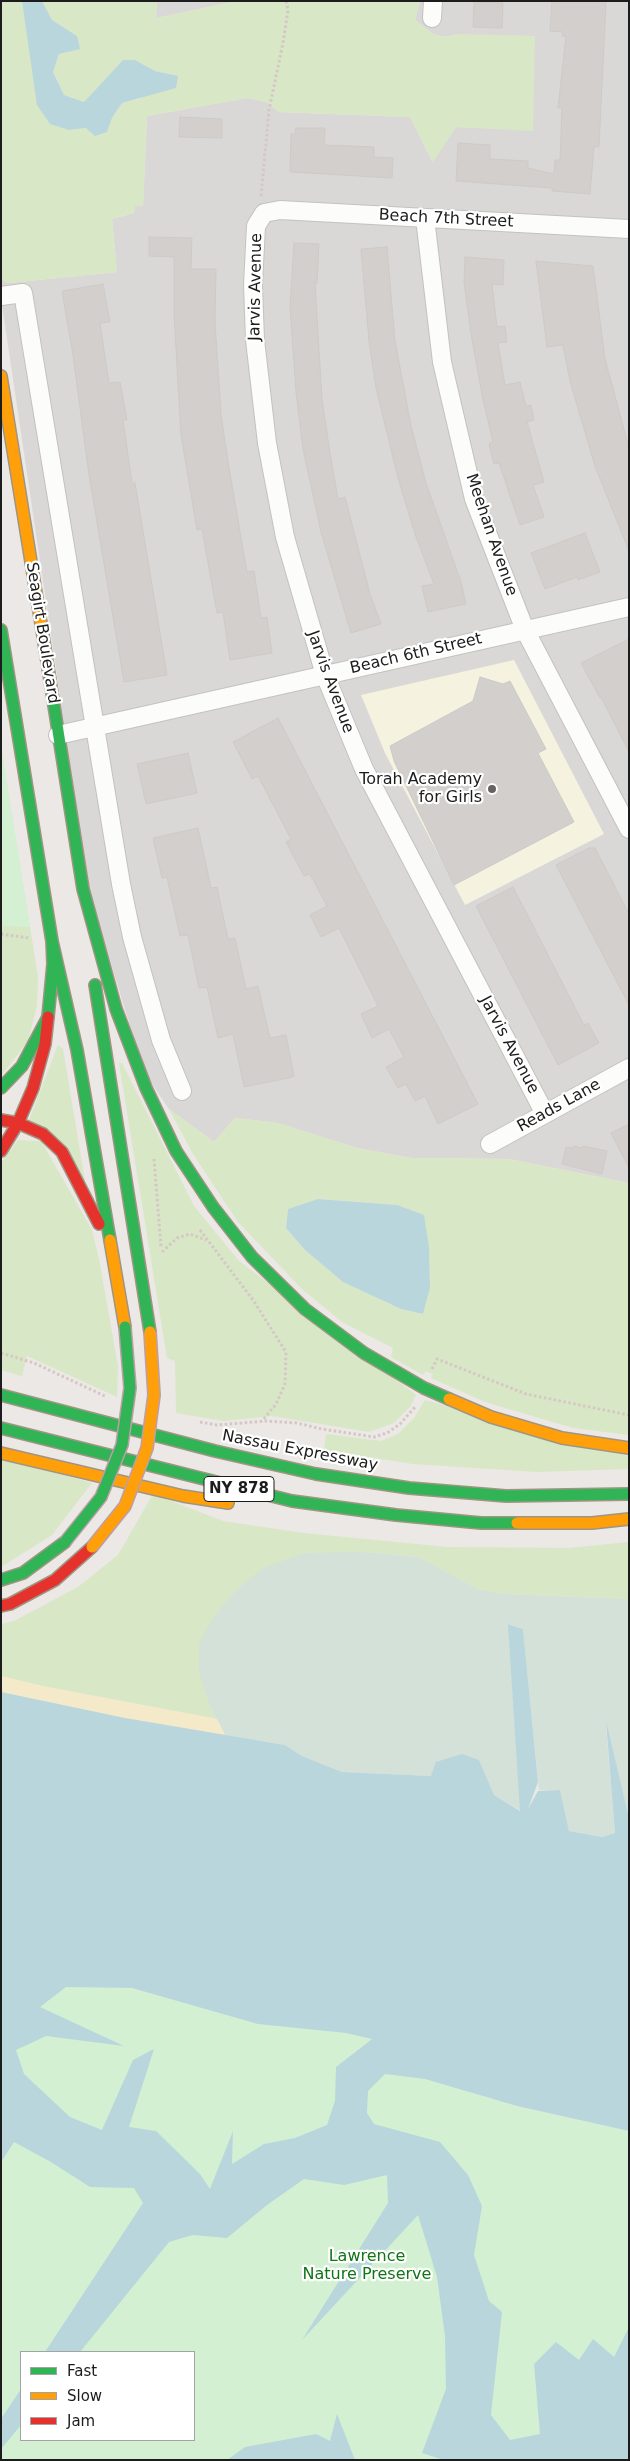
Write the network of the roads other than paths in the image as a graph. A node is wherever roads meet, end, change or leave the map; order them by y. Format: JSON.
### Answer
{"nodes":[{"id":1,"x":264,"y":213,"type":"joint"},
{"id":2,"x":425,"y":218,"type":"junction"},
{"id":3,"x":629,"y":229,"type":"edge"},
{"id":4,"x":1,"y":296,"type":"edge"},
{"id":5,"x":1,"y":376,"type":"edge"},
{"id":6,"x":629,"y":607,"type":"edge"},
{"id":7,"x":1,"y":630,"type":"edge"},
{"id":8,"x":525,"y":630,"type":"junction"},
{"id":9,"x":325,"y":675,"type":"junction"},
{"id":10,"x":96,"y":727,"type":"junction"},
{"id":11,"x":58,"y":735,"type":"junction"},
{"id":12,"x":629,"y":829,"type":"edge"},
{"id":13,"x":84,"y":889,"type":"junction"},
{"id":14,"x":52,"y":941,"type":"junction"},
{"id":15,"x":48,"y":1017,"type":"junction"},
{"id":16,"x":629,"y":1068,"type":"edge"},
{"id":17,"x":1,"y":1088,"type":"edge"},
{"id":18,"x":182,"y":1091,"type":"dead end"},
{"id":19,"x":544,"y":1112,"type":"junction"},
{"id":20,"x":1,"y":1120,"type":"edge"},
{"id":21,"x":18,"y":1123,"type":"junction"},
{"id":22,"x":490,"y":1144,"type":"dead end"},
{"id":23,"x":1,"y":1151,"type":"edge"},
{"id":24,"x":112,"y":1248,"type":"junction"},
{"id":25,"x":1,"y":1395,"type":"edge"},
{"id":26,"x":1,"y":1428,"type":"edge"},
{"id":27,"x":629,"y":1448,"type":"edge"},
{"id":28,"x":1,"y":1453,"type":"edge"},
{"id":29,"x":629,"y":1494,"type":"edge"},
{"id":30,"x":240,"y":1505,"type":"dead end"},
{"id":31,"x":307,"y":1515,"type":"dead end"},
{"id":32,"x":629,"y":1519,"type":"edge"},
{"id":33,"x":481,"y":1523,"type":"junction"},
{"id":34,"x":1,"y":1580,"type":"edge"},
{"id":35,"x":1,"y":1606,"type":"edge"}],
"edges":[{"from":1,"to":2,"type":"street","name":"Beach 7th Street"},
{"from":1,"to":9,"type":"street","name":"Jarvis Avenue"},
{"from":2,"to":3,"type":"street","name":"Beach 7th Street"},
{"from":2,"to":8,"type":"street","name":"Meehan Avenue"},
{"from":4,"to":10,"type":"street"},
{"from":5,"to":11,"type":"main road","name":"Seagirt Boulevard"},
{"from":6,"to":8,"type":"street","name":"Beach 6th Street"},
{"from":7,"to":14,"type":"main road"},
{"from":8,"to":9,"type":"street","name":"Beach 6th Street"},
{"from":8,"to":12,"type":"street","name":"Meehan Avenue"},
{"from":9,"to":10,"type":"street","name":"Beach 6th Street"},
{"from":9,"to":19,"type":"street","name":"Jarvis Avenue"},
{"from":10,"to":11,"type":"street","name":"Beach 6th Street"},
{"from":10,"to":18,"type":"street"},
{"from":11,"to":13,"type":"main road","name":"Seagirt Boulevard"},
{"from":13,"to":27,"type":"main road"},
{"from":13,"to":35,"type":"main road","bridge":true},
{"from":14,"to":15,"type":"main road"},
{"from":14,"to":24,"type":"main road"},
{"from":15,"to":17,"type":"main road"},
{"from":15,"to":21,"type":"main road"},
{"from":16,"to":19,"type":"street","name":"Reads Lane"},
{"from":19,"to":22,"type":"street","name":"Reads Lane"},
{"from":20,"to":21,"type":"main road"},
{"from":21,"to":23,"type":"main road"},
{"from":21,"to":24,"type":"main road"},
{"from":24,"to":34,"type":"main road","bridge":true},
{"from":25,"to":29,"type":"main road","name":"Nassau Expressway","number":"NY 878"},
{"from":26,"to":33,"type":"main road","number":"NY 878"},
{"from":28,"to":30,"type":"main road"},
{"from":31,"to":33,"type":"main road"},
{"from":32,"to":33,"type":"main road","number":"NY 878"}]}
